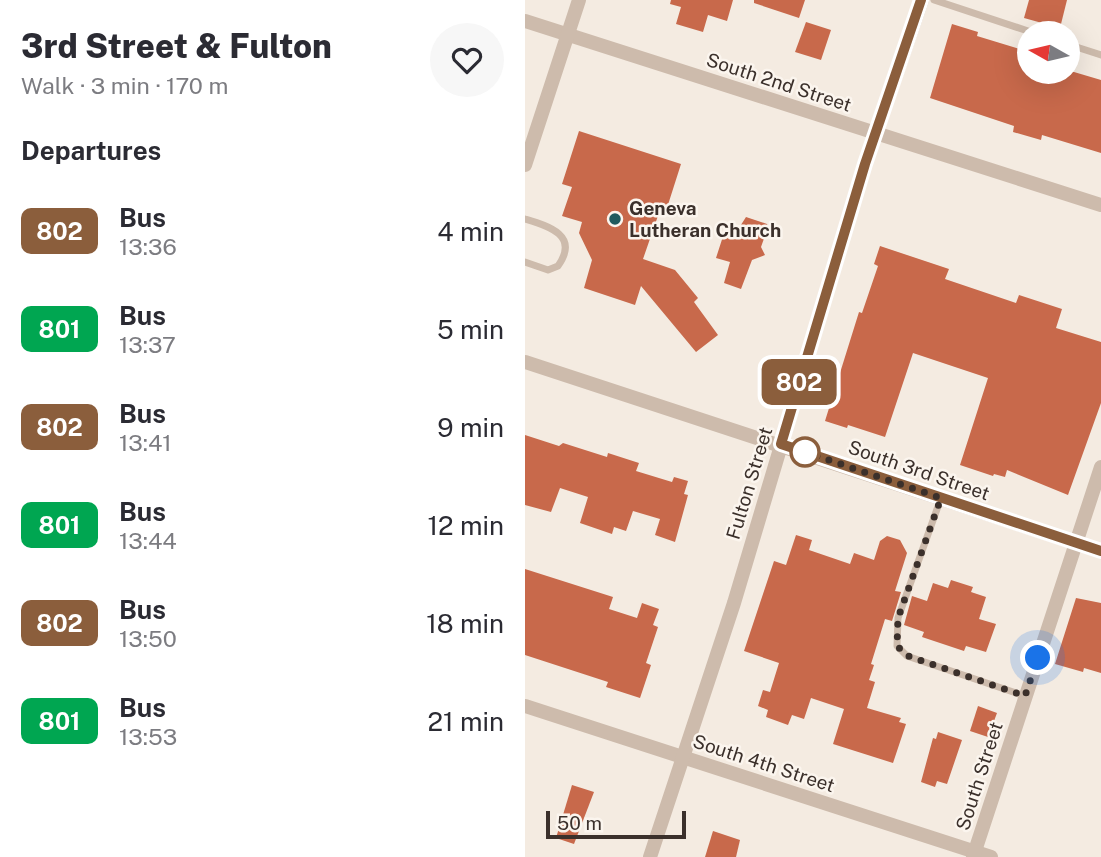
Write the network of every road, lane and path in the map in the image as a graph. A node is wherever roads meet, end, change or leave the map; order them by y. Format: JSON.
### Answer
{"nodes":[{"id":1,"x":579,"y":0,"type":"edge"},
{"id":2,"x":922,"y":0,"type":"edge"},
{"id":3,"x":934,"y":0,"type":"edge"},
{"id":4,"x":525,"y":21,"type":"edge"},
{"id":5,"x":1017,"y":27,"type":"edge"},
{"id":6,"x":567,"y":35,"type":"junction"},
{"id":7,"x":1080,"y":48,"type":"edge"},
{"id":8,"x":1101,"y":55,"type":"edge"},
{"id":9,"x":877,"y":133,"type":"junction"},
{"id":10,"x":525,"y":164,"type":"edge"},
{"id":11,"x":1101,"y":205,"type":"edge"},
{"id":12,"x":525,"y":219,"type":"edge"},
{"id":13,"x":525,"y":262,"type":"edge"},
{"id":14,"x":525,"y":362,"type":"edge"},
{"id":15,"x":781,"y":444,"type":"junction"},
{"id":16,"x":1101,"y":467,"type":"edge"},
{"id":17,"x":941,"y":498,"type":"junction"},
{"id":18,"x":1076,"y":543,"type":"junction"},
{"id":19,"x":1101,"y":551,"type":"edge"},
{"id":20,"x":1025,"y":696,"type":"junction"},
{"id":21,"x":525,"y":706,"type":"edge"},
{"id":22,"x":683,"y":757,"type":"junction"},
{"id":23,"x":974,"y":854,"type":"edge"},
{"id":24,"x":650,"y":857,"type":"edge"},
{"id":25,"x":991,"y":857,"type":"edge"}],
"edges":[{"from":1,"to":6,"type":"street"},
{"from":2,"to":9,"type":"street","name":"Fulton Street"},
{"from":3,"to":5,"type":"lane"},
{"from":4,"to":6,"type":"street","name":"South 2nd Street"},
{"from":6,"to":9,"type":"street","name":"South 2nd Street"},
{"from":6,"to":10,"type":"street"},
{"from":7,"to":8,"type":"lane"},
{"from":9,"to":11,"type":"street","name":"South 2nd Street"},
{"from":9,"to":15,"type":"street","name":"Fulton Street"},
{"from":12,"to":13,"type":"lane"},
{"from":14,"to":15,"type":"street","name":"South 3rd Street"},
{"from":15,"to":17,"type":"street","name":"South 3rd Street"},
{"from":15,"to":22,"type":"street","name":"Fulton Street"},
{"from":16,"to":18,"type":"street","name":"South Street"},
{"from":17,"to":18,"type":"street","name":"South 3rd Street"},
{"from":17,"to":20,"type":"lane"},
{"from":18,"to":19,"type":"street","name":"South 3rd Street"},
{"from":18,"to":20,"type":"street","name":"South Street"},
{"from":20,"to":23,"type":"street","name":"South Street"},
{"from":21,"to":22,"type":"street","name":"South 4th Street"},
{"from":22,"to":23,"type":"street","name":"South 4th Street"},
{"from":22,"to":24,"type":"street","name":"Fulton Street"},
{"from":23,"to":25,"type":"street","name":"South 4th Street"}]}
